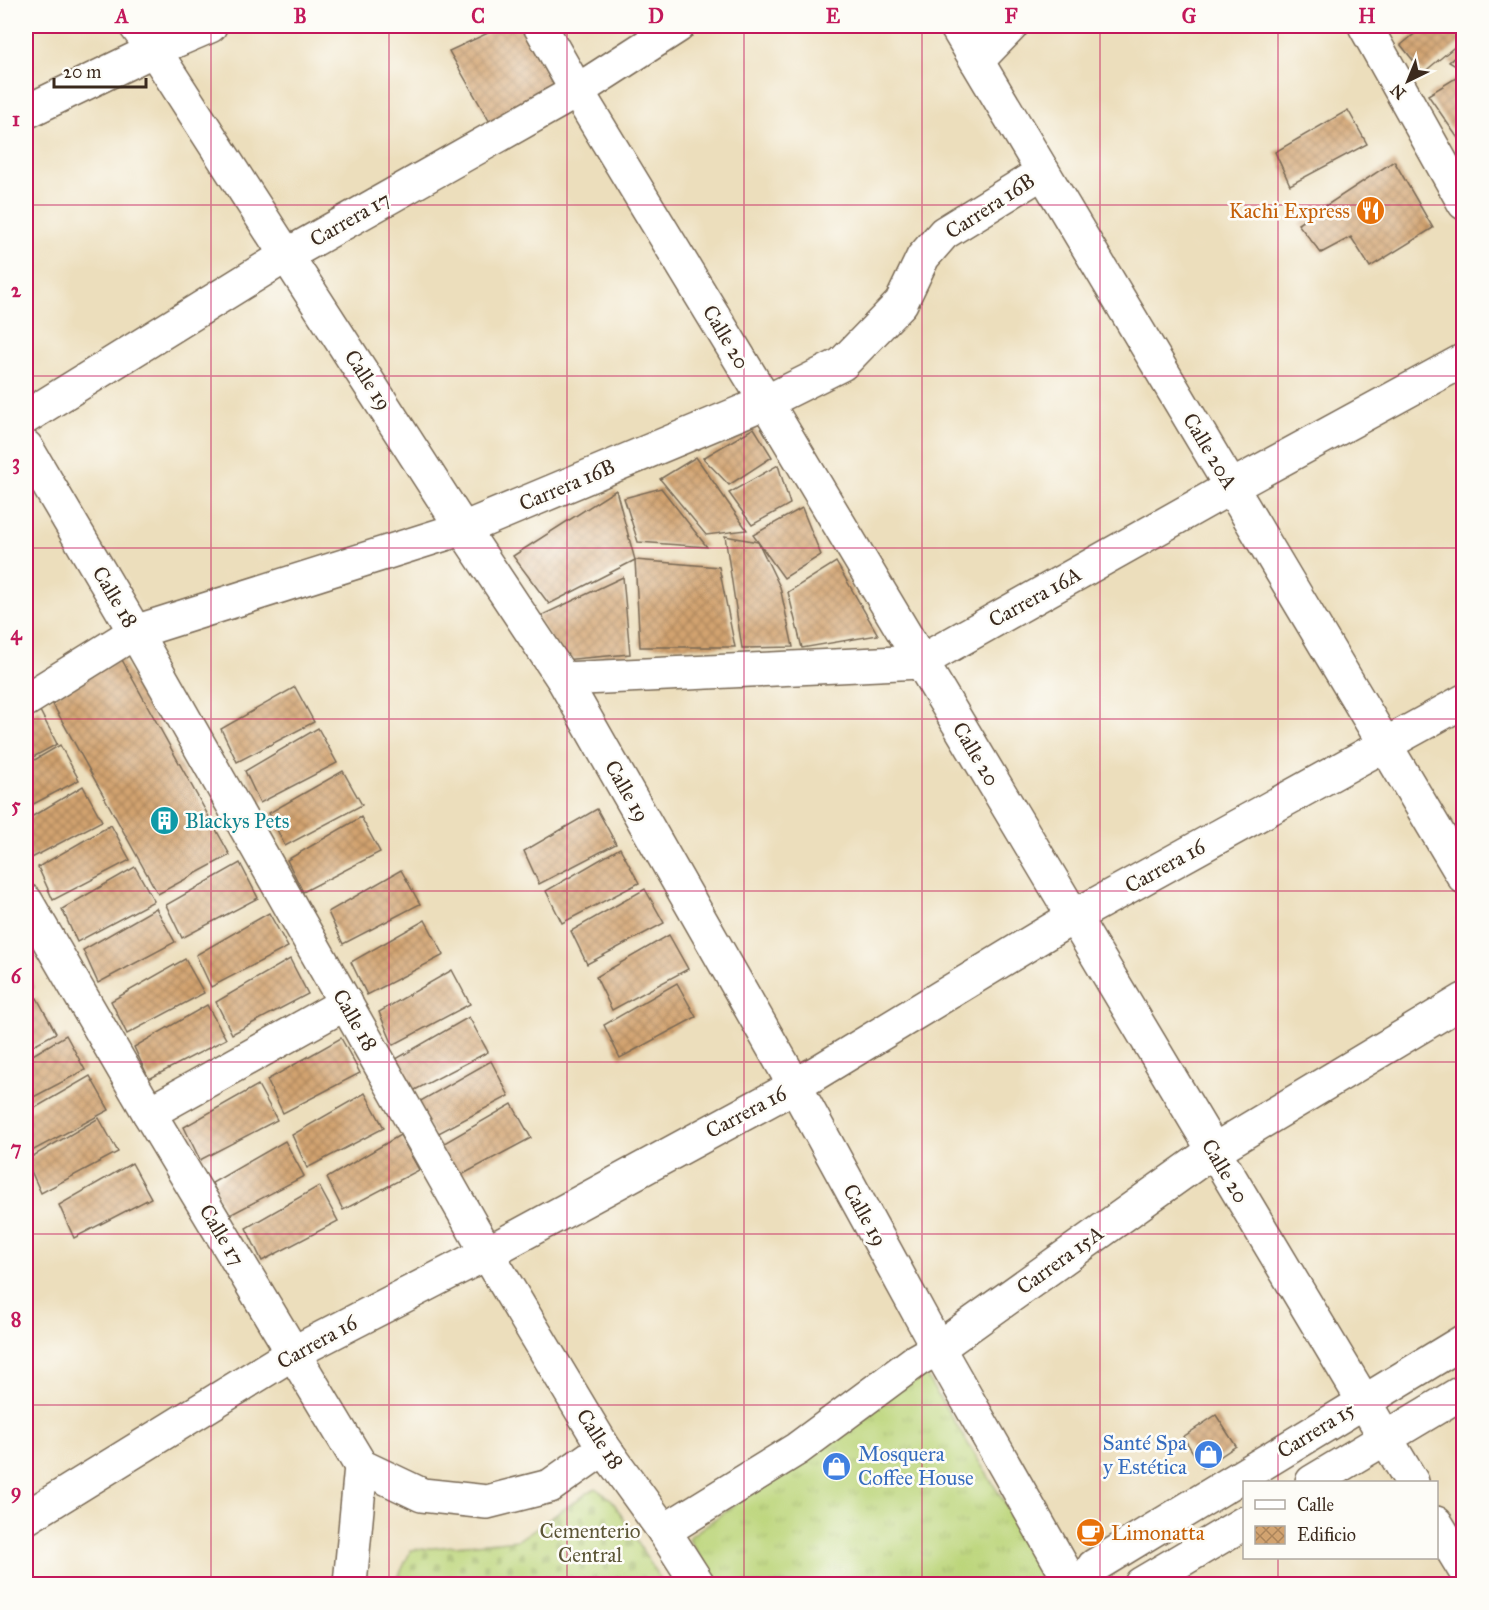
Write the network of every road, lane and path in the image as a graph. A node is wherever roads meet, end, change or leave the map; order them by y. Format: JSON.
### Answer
{"nodes":[{"id":1,"x":210,"y":26,"type":"edge"},
{"id":2,"x":540,"y":26,"type":"edge"},
{"id":3,"x":678,"y":26,"type":"edge"},
{"id":4,"x":956,"y":26,"type":"edge"},
{"id":5,"x":1011,"y":26,"type":"edge"},
{"id":6,"x":1365,"y":26,"type":"edge"},
{"id":7,"x":145,"y":38,"type":"edge"},
{"id":8,"x":977,"y":61,"type":"junction"},
{"id":9,"x":577,"y":91,"type":"junction"},
{"id":10,"x":26,"y":112,"type":"edge"},
{"id":11,"x":1043,"y":172,"type":"junction"},
{"id":12,"x":1464,"y":203,"type":"edge"},
{"id":13,"x":288,"y":255,"type":"junction"},
{"id":14,"x":1464,"y":360,"type":"edge"},
{"id":15,"x":766,"y":402,"type":"junction"},
{"id":16,"x":26,"y":417,"type":"edge"},
{"id":17,"x":26,"y":447,"type":"edge"},
{"id":18,"x":1231,"y":487,"type":"junction"},
{"id":19,"x":463,"y":529,"type":"junction"},
{"id":20,"x":135,"y":632,"type":"junction"},
{"id":21,"x":920,"y":662,"type":"junction"},
{"id":22,"x":563,"y":679,"type":"junction"},
{"id":23,"x":26,"y":700,"type":"edge"},
{"id":24,"x":1464,"y":701,"type":"edge"},
{"id":25,"x":1384,"y":744,"type":"junction"},
{"id":26,"x":1464,"y":877,"type":"edge"},
{"id":27,"x":26,"y":901,"type":"edge"},
{"id":28,"x":1073,"y":916,"type":"junction"},
{"id":29,"x":1464,"y":1000,"type":"edge"},
{"id":30,"x":346,"y":1003,"type":"junction"},
{"id":31,"x":795,"y":1086,"type":"junction"},
{"id":32,"x":149,"y":1113,"type":"junction"},
{"id":33,"x":1213,"y":1150,"type":"junction"},
{"id":34,"x":487,"y":1252,"type":"junction"},
{"id":35,"x":1464,"y":1341,"type":"edge"},
{"id":36,"x":938,"y":1348,"type":"junction"},
{"id":37,"x":293,"y":1353,"type":"junction"},
{"id":38,"x":1464,"y":1391,"type":"edge"},
{"id":39,"x":1363,"y":1401,"type":"junction"},
{"id":40,"x":1385,"y":1439,"type":"junction"},
{"id":41,"x":604,"y":1448,"type":"junction"},
{"id":42,"x":361,"y":1466,"type":"junction"},
{"id":43,"x":1314,"y":1481,"type":"edge"},
{"id":44,"x":1411,"y":1481,"type":"edge"},
{"id":45,"x":26,"y":1518,"type":"edge"},
{"id":46,"x":1243,"y":1524,"type":"edge"},
{"id":47,"x":1438,"y":1526,"type":"edge"},
{"id":48,"x":664,"y":1531,"type":"junction"},
{"id":49,"x":1464,"y":1569,"type":"edge"},
{"id":50,"x":350,"y":1584,"type":"edge"},
{"id":51,"x":698,"y":1584,"type":"edge"},
{"id":52,"x":1072,"y":1584,"type":"edge"},
{"id":53,"x":1085,"y":1584,"type":"edge"},
{"id":54,"x":1141,"y":1584,"type":"edge"}],
"edges":[{"from":1,"to":7,"type":"street"},
{"from":2,"to":9,"type":"street","name":"Calle 20"},
{"from":3,"to":9,"type":"street","name":"Carrera 17"},
{"from":4,"to":8,"type":"street","name":"Calle 20A"},
{"from":5,"to":8,"type":"street"},
{"from":6,"to":12,"type":"street"},
{"from":7,"to":10,"type":"street"},
{"from":7,"to":13,"type":"street","name":"Calle 19"},
{"from":8,"to":11,"type":"street","name":"Calle 20A"},
{"from":9,"to":13,"type":"street","name":"Carrera 17"},
{"from":9,"to":15,"type":"street","name":"Calle 20"},
{"from":11,"to":15,"type":"street","name":"Carrera 16B"},
{"from":11,"to":18,"type":"street","name":"Calle 20A"},
{"from":13,"to":16,"type":"street","name":"Carrera 17"},
{"from":13,"to":19,"type":"street","name":"Calle 19"},
{"from":14,"to":18,"type":"street","name":"Carrera 16A"},
{"from":15,"to":19,"type":"street","name":"Carrera 16B"},
{"from":15,"to":21,"type":"street","name":"Calle 20"},
{"from":17,"to":20,"type":"street","name":"Calle 18"},
{"from":18,"to":21,"type":"street","name":"Carrera 16A"},
{"from":18,"to":25,"type":"street","name":"Calle 20A"},
{"from":19,"to":20,"type":"street","name":"Carrera 16B"},
{"from":19,"to":22,"type":"street","name":"Calle 19"},
{"from":20,"to":23,"type":"street","name":"Carrera 16B"},
{"from":20,"to":30,"type":"street","name":"Calle 18"},
{"from":21,"to":22,"type":"street","name":"Carrera 16A"},
{"from":21,"to":28,"type":"street","name":"Calle 20"},
{"from":22,"to":31,"type":"street","name":"Calle 19"},
{"from":24,"to":25,"type":"street","name":"Carrera 16"},
{"from":25,"to":26,"type":"street","name":"Calle 20A"},
{"from":25,"to":28,"type":"street","name":"Carrera 16"},
{"from":27,"to":32,"type":"street","name":"Calle 17"},
{"from":28,"to":31,"type":"street","name":"Carrera 16"},
{"from":28,"to":33,"type":"street","name":"Calle 20"},
{"from":29,"to":33,"type":"street","name":"Carrera 15A"},
{"from":30,"to":32,"type":"street"},
{"from":30,"to":34,"type":"street","name":"Calle 18"},
{"from":31,"to":34,"type":"street","name":"Carrera 16"},
{"from":31,"to":36,"type":"street","name":"Calle 19"},
{"from":32,"to":37,"type":"street","name":"Calle 17"},
{"from":33,"to":36,"type":"street","name":"Carrera 15A"},
{"from":33,"to":39,"type":"street","name":"Calle 20"},
{"from":34,"to":37,"type":"street","name":"Carrera 16"},
{"from":34,"to":41,"type":"street","name":"Calle 18"},
{"from":35,"to":39,"type":"street","name":"Carrera 15"},
{"from":36,"to":48,"type":"street","name":"Carrera 15A"},
{"from":36,"to":52,"type":"street","name":"Calle 19"},
{"from":37,"to":42,"type":"street","name":"Calle 17"},
{"from":37,"to":45,"type":"street","name":"Carrera 16"},
{"from":38,"to":40,"type":"street","name":"Carrera 15"},
{"from":39,"to":40,"type":"street","name":"Calle 20"},
{"from":39,"to":53,"type":"street","name":"Carrera 15"},
{"from":40,"to":43,"type":"street","name":"Carrera 15"},
{"from":40,"to":44,"type":"street","name":"Calle 20"},
{"from":41,"to":42,"type":"street"},
{"from":41,"to":48,"type":"street","name":"Calle 18"},
{"from":42,"to":50,"type":"street"},
{"from":46,"to":54,"type":"street"},
{"from":47,"to":49,"type":"street"},
{"from":48,"to":51,"type":"street","name":"Calle 18"}]}
